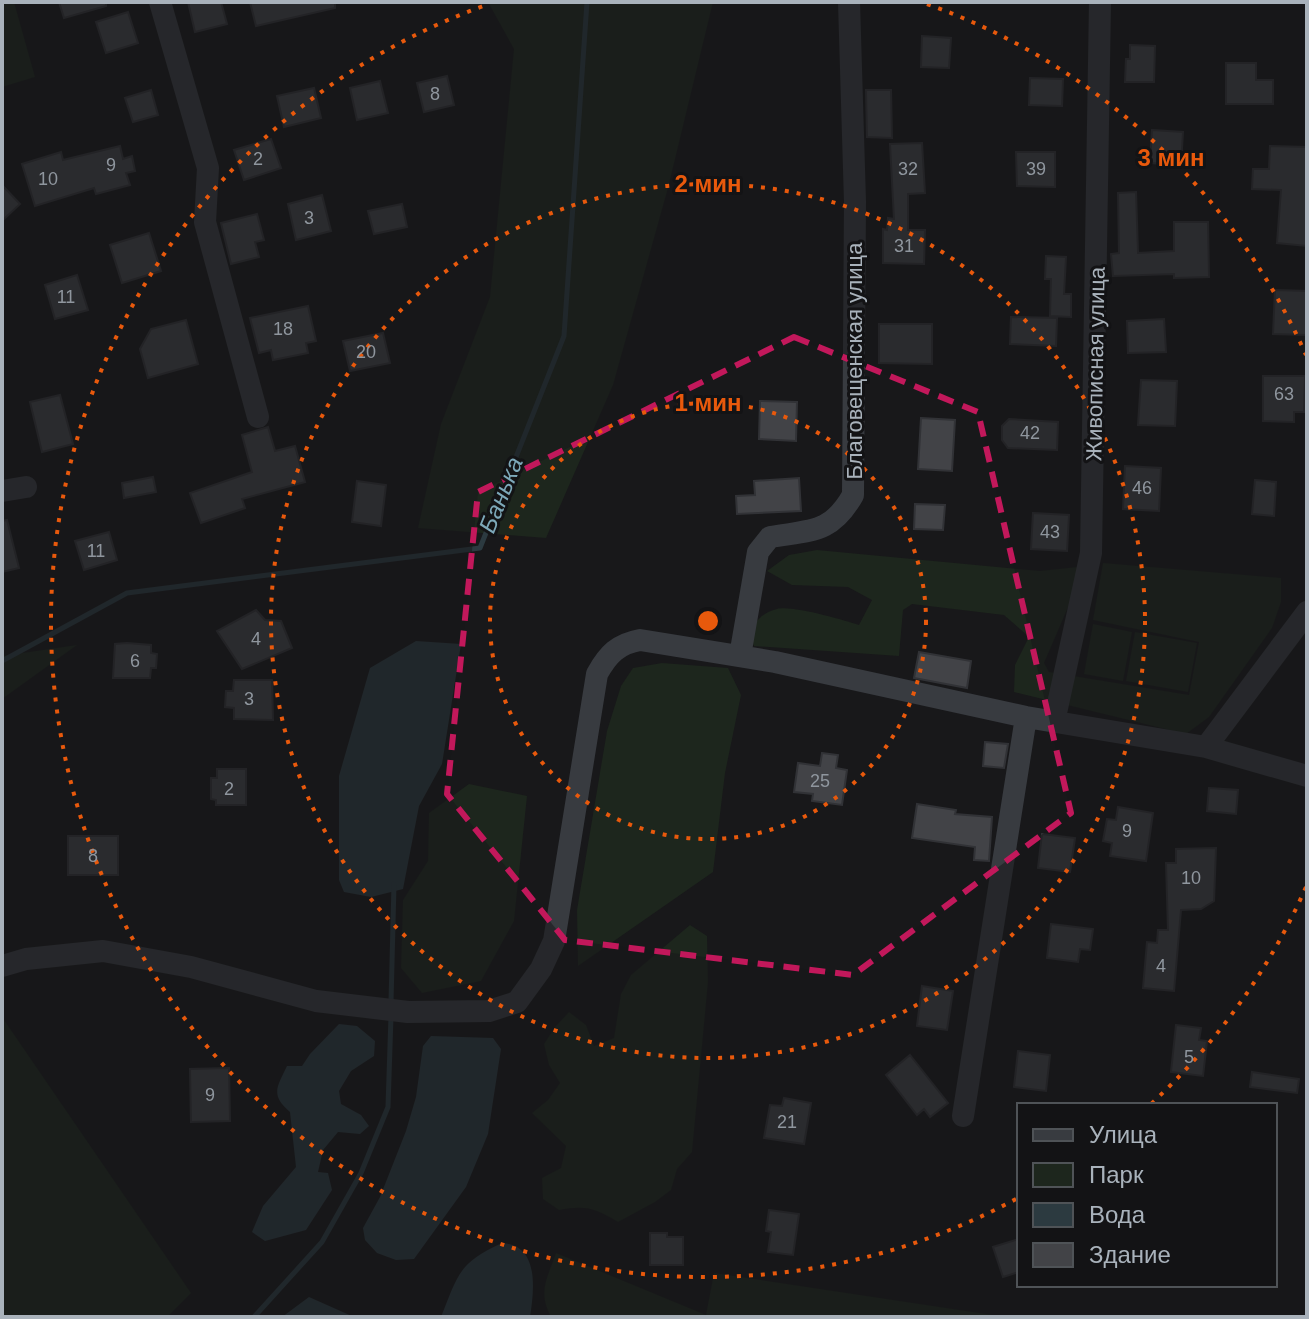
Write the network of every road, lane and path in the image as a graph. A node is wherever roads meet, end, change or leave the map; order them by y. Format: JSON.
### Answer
{"nodes":[{"id":1,"x":160,"y":2,"type":"edge"},
{"id":2,"x":849,"y":2,"type":"edge"},
{"id":3,"x":1100,"y":2,"type":"edge"},
{"id":4,"x":258,"y":417,"type":"dead end"},
{"id":5,"x":26,"y":487,"type":"dead end"},
{"id":6,"x":2,"y":491,"type":"edge"},
{"id":7,"x":1307,"y":612,"type":"edge"},
{"id":8,"x":740,"y":656,"type":"junction"},
{"id":9,"x":1026,"y":717,"type":"junction"},
{"id":10,"x":1054,"y":722,"type":"junction"},
{"id":11,"x":1206,"y":747,"type":"junction"},
{"id":12,"x":1307,"y":776,"type":"edge"},
{"id":13,"x":2,"y":966,"type":"edge"},
{"id":14,"x":963,"y":1116,"type":"dead end"}],
"edges":[{"from":1,"to":4,"type":"street"},
{"from":2,"to":8,"type":"street","name":"Благовещенская улица"},
{"from":3,"to":10,"type":"street","name":"Живописная улица"},
{"from":5,"to":6,"type":"street"},
{"from":7,"to":11,"type":"street"},
{"from":8,"to":9,"type":"street"},
{"from":8,"to":13,"type":"street"},
{"from":9,"to":10,"type":"street"},
{"from":9,"to":14,"type":"street"},
{"from":10,"to":11,"type":"street"},
{"from":11,"to":12,"type":"street"}]}
